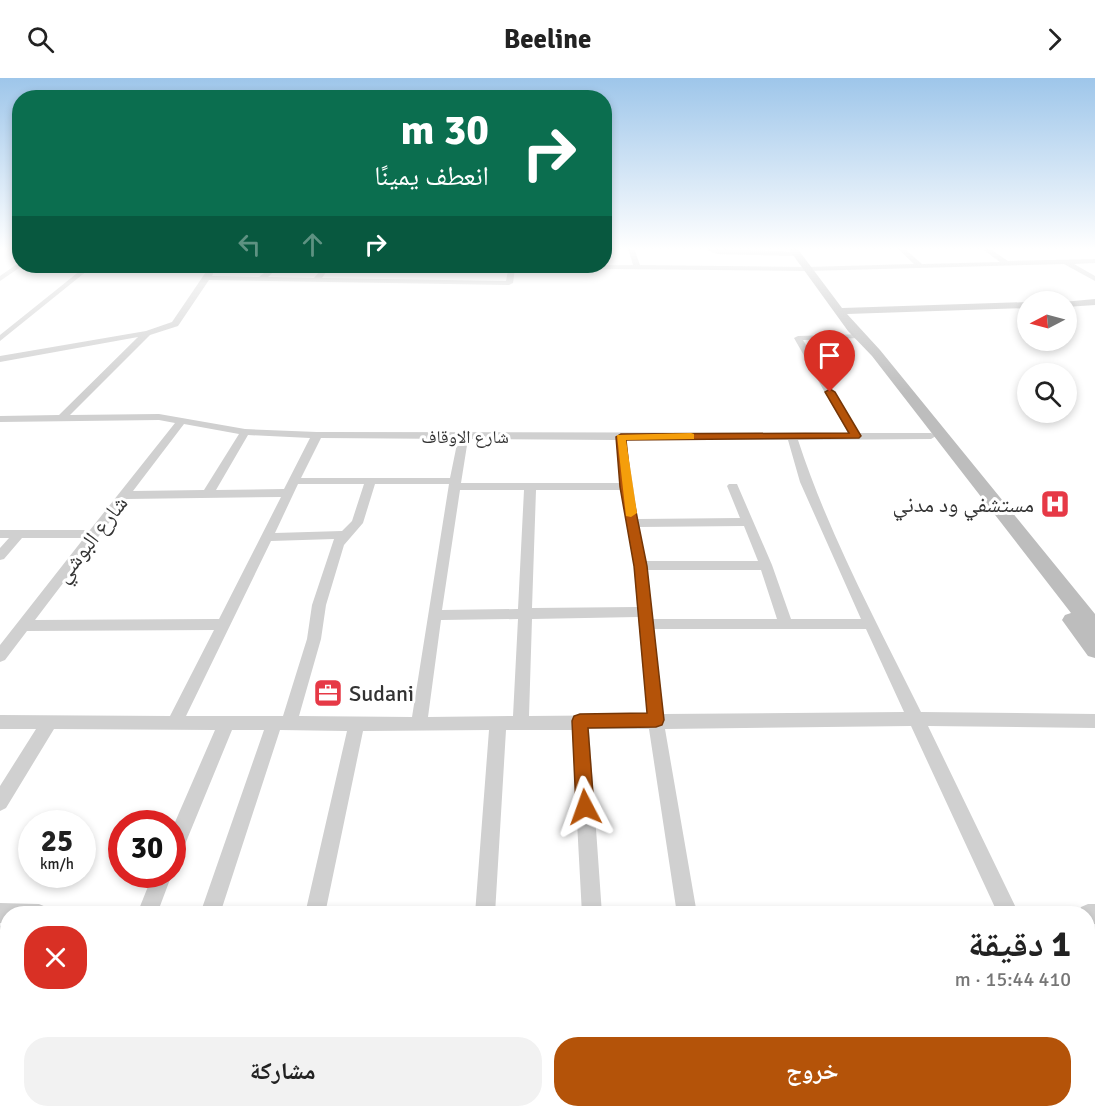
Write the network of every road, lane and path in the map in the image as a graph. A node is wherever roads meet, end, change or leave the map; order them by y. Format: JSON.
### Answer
{"nodes":[{"id":1,"x":54,"y":296,"type":"edge"},
{"id":2,"x":195,"y":296,"type":"edge"},
{"id":3,"x":828,"y":296,"type":"edge"},
{"id":4,"x":1095,"y":302,"type":"edge"},
{"id":5,"x":1077,"y":303,"type":"edge"},
{"id":6,"x":1017,"y":305,"type":"edge"},
{"id":7,"x":839,"y":311,"type":"junction"},
{"id":8,"x":147,"y":333,"type":"junction"},
{"id":9,"x":856,"y":334,"type":"junction"},
{"id":10,"x":0,"y":339,"type":"edge"},
{"id":11,"x":0,"y":359,"type":"edge"},
{"id":12,"x":61,"y":418,"type":"junction"},
{"id":13,"x":0,"y":419,"type":"edge"},
{"id":14,"x":181,"y":421,"type":"junction"},
{"id":15,"x":245,"y":432,"type":"junction"},
{"id":16,"x":317,"y":435,"type":"junction"},
{"id":17,"x":855,"y":436,"type":"junction"},
{"id":18,"x":931,"y":436,"type":"junction"},
{"id":19,"x":463,"y":437,"type":"junction"},
{"id":20,"x":621,"y":437,"type":"junction"},
{"id":21,"x":792,"y":437,"type":"junction"},
{"id":22,"x":371,"y":481,"type":"junction"},
{"id":23,"x":454,"y":483,"type":"junction"},
{"id":24,"x":530,"y":486,"type":"junction"},
{"id":25,"x":733,"y":486,"type":"dead end"},
{"id":26,"x":291,"y":487,"type":"junction"},
{"id":27,"x":626,"y":487,"type":"junction"},
{"id":28,"x":979,"y":491,"type":"junction"},
{"id":29,"x":208,"y":494,"type":"junction"},
{"id":30,"x":126,"y":495,"type":"junction"},
{"id":31,"x":748,"y":522,"type":"junction"},
{"id":32,"x":632,"y":523,"type":"junction"},
{"id":33,"x":0,"y":534,"type":"edge"},
{"id":34,"x":19,"y":534,"type":"junction"},
{"id":35,"x":95,"y":534,"type":"junction"},
{"id":36,"x":345,"y":534,"type":"junction"},
{"id":37,"x":267,"y":537,"type":"junction"},
{"id":38,"x":1020,"y":542,"type":"junction"},
{"id":39,"x":0,"y":556,"type":"edge"},
{"id":40,"x":766,"y":565,"type":"junction"},
{"id":41,"x":640,"y":566,"type":"junction"},
{"id":42,"x":527,"y":613,"type":"junction"},
{"id":43,"x":435,"y":615,"type":"junction"},
{"id":44,"x":646,"y":618,"type":"junction"},
{"id":45,"x":785,"y":622,"type":"junction"},
{"id":46,"x":224,"y":624,"type":"junction"},
{"id":47,"x":871,"y":624,"type":"junction"},
{"id":48,"x":24,"y":626,"type":"junction"},
{"id":49,"x":1095,"y":629,"type":"edge"},
{"id":50,"x":1095,"y":650,"type":"edge"},
{"id":51,"x":0,"y":656,"type":"edge"},
{"id":52,"x":916,"y":719,"type":"junction"},
{"id":53,"x":656,"y":720,"type":"junction"},
{"id":54,"x":580,"y":721,"type":"junction"},
{"id":55,"x":1095,"y":721,"type":"edge"},
{"id":56,"x":0,"y":722,"type":"edge"},
{"id":57,"x":50,"y":722,"type":"junction"},
{"id":58,"x":175,"y":722,"type":"junction"},
{"id":59,"x":227,"y":722,"type":"junction"},
{"id":60,"x":282,"y":722,"type":"junction"},
{"id":61,"x":498,"y":722,"type":"junction"},
{"id":62,"x":521,"y":722,"type":"junction"},
{"id":63,"x":357,"y":723,"type":"junction"},
{"id":64,"x":419,"y":724,"type":"junction"},
{"id":65,"x":1,"y":798,"type":"edge"},
{"id":66,"x":186,"y":819,"type":"edge"},
{"id":67,"x":157,"y":888,"type":"edge"},
{"id":68,"x":150,"y":906,"type":"edge"},
{"id":69,"x":213,"y":906,"type":"edge"},
{"id":70,"x":317,"y":906,"type":"edge"},
{"id":71,"x":486,"y":906,"type":"edge"},
{"id":72,"x":592,"y":906,"type":"edge"},
{"id":73,"x":686,"y":906,"type":"edge"},
{"id":74,"x":1005,"y":906,"type":"edge"}],
"edges":[{"from":1,"to":10,"type":"street"},
{"from":2,"to":8,"type":"street"},
{"from":3,"to":7,"type":"main road"},
{"from":4,"to":5,"type":"main road"},
{"from":6,"to":7,"type":"main road"},
{"from":7,"to":9,"type":"main road"},
{"from":8,"to":11,"type":"street"},
{"from":8,"to":12,"type":"street"},
{"from":9,"to":17,"type":"street"},
{"from":9,"to":18,"type":"main road"},
{"from":9,"to":28,"type":"main road"},
{"from":12,"to":13,"type":"street","name":"شارع الاوقاف"},
{"from":12,"to":14,"type":"street","name":"شارع الاوقاف"},
{"from":14,"to":15,"type":"street","name":"شارع الاوقاف"},
{"from":14,"to":30,"type":"street","name":"شارع البوشي"},
{"from":15,"to":16,"type":"street","name":"شارع الاوقاف"},
{"from":15,"to":29,"type":"street"},
{"from":16,"to":19,"type":"street","name":"شارع الاوقاف"},
{"from":16,"to":26,"type":"street"},
{"from":17,"to":18,"type":"street","name":"شارع الاوقاف"},
{"from":17,"to":21,"type":"street","name":"شارع الاوقاف"},
{"from":18,"to":28,"type":"main road"},
{"from":19,"to":20,"type":"street","name":"شارع الاوقاف"},
{"from":19,"to":23,"type":"street"},
{"from":20,"to":21,"type":"street","name":"شارع الاوقاف"},
{"from":20,"to":27,"type":"street"},
{"from":21,"to":47,"type":"street"},
{"from":22,"to":23,"type":"street"},
{"from":22,"to":26,"type":"street"},
{"from":22,"to":36,"type":"street"},
{"from":23,"to":24,"type":"street"},
{"from":23,"to":43,"type":"street"},
{"from":24,"to":27,"type":"street"},
{"from":24,"to":42,"type":"street"},
{"from":25,"to":31,"type":"street"},
{"from":26,"to":29,"type":"street"},
{"from":26,"to":37,"type":"street"},
{"from":27,"to":32,"type":"street"},
{"from":28,"to":38,"type":"main road"},
{"from":29,"to":30,"type":"street"},
{"from":30,"to":35,"type":"street","name":"شارع البوشي"},
{"from":31,"to":32,"type":"street"},
{"from":31,"to":40,"type":"street"},
{"from":32,"to":41,"type":"street"},
{"from":33,"to":34,"type":"street"},
{"from":34,"to":35,"type":"street"},
{"from":34,"to":39,"type":"street"},
{"from":35,"to":48,"type":"street","name":"شارع البوشي"},
{"from":36,"to":37,"type":"street"},
{"from":36,"to":60,"type":"street"},
{"from":37,"to":46,"type":"street"},
{"from":38,"to":49,"type":"main road"},
{"from":38,"to":50,"type":"main road"},
{"from":40,"to":41,"type":"street"},
{"from":40,"to":45,"type":"street"},
{"from":41,"to":44,"type":"street"},
{"from":42,"to":43,"type":"street"},
{"from":42,"to":44,"type":"street"},
{"from":42,"to":62,"type":"street"},
{"from":43,"to":64,"type":"street"},
{"from":44,"to":45,"type":"street"},
{"from":44,"to":53,"type":"street"},
{"from":45,"to":47,"type":"street"},
{"from":46,"to":48,"type":"street"},
{"from":46,"to":58,"type":"street"},
{"from":47,"to":52,"type":"street"},
{"from":48,"to":51,"type":"street","name":"شارع البوشي"},
{"from":52,"to":53,"type":"street"},
{"from":52,"to":55,"type":"street"},
{"from":52,"to":74,"type":"street"},
{"from":53,"to":54,"type":"street"},
{"from":53,"to":73,"type":"street"},
{"from":54,"to":62,"type":"street"},
{"from":54,"to":72,"type":"street"},
{"from":56,"to":57,"type":"street"},
{"from":57,"to":58,"type":"street"},
{"from":57,"to":65,"type":"street"},
{"from":58,"to":59,"type":"street"},
{"from":59,"to":60,"type":"street"},
{"from":59,"to":66,"type":"street"},
{"from":60,"to":63,"type":"street"},
{"from":60,"to":69,"type":"street"},
{"from":61,"to":62,"type":"street"},
{"from":61,"to":64,"type":"street"},
{"from":61,"to":71,"type":"street"},
{"from":63,"to":64,"type":"street"},
{"from":63,"to":70,"type":"street"},
{"from":67,"to":68,"type":"street"}]}
